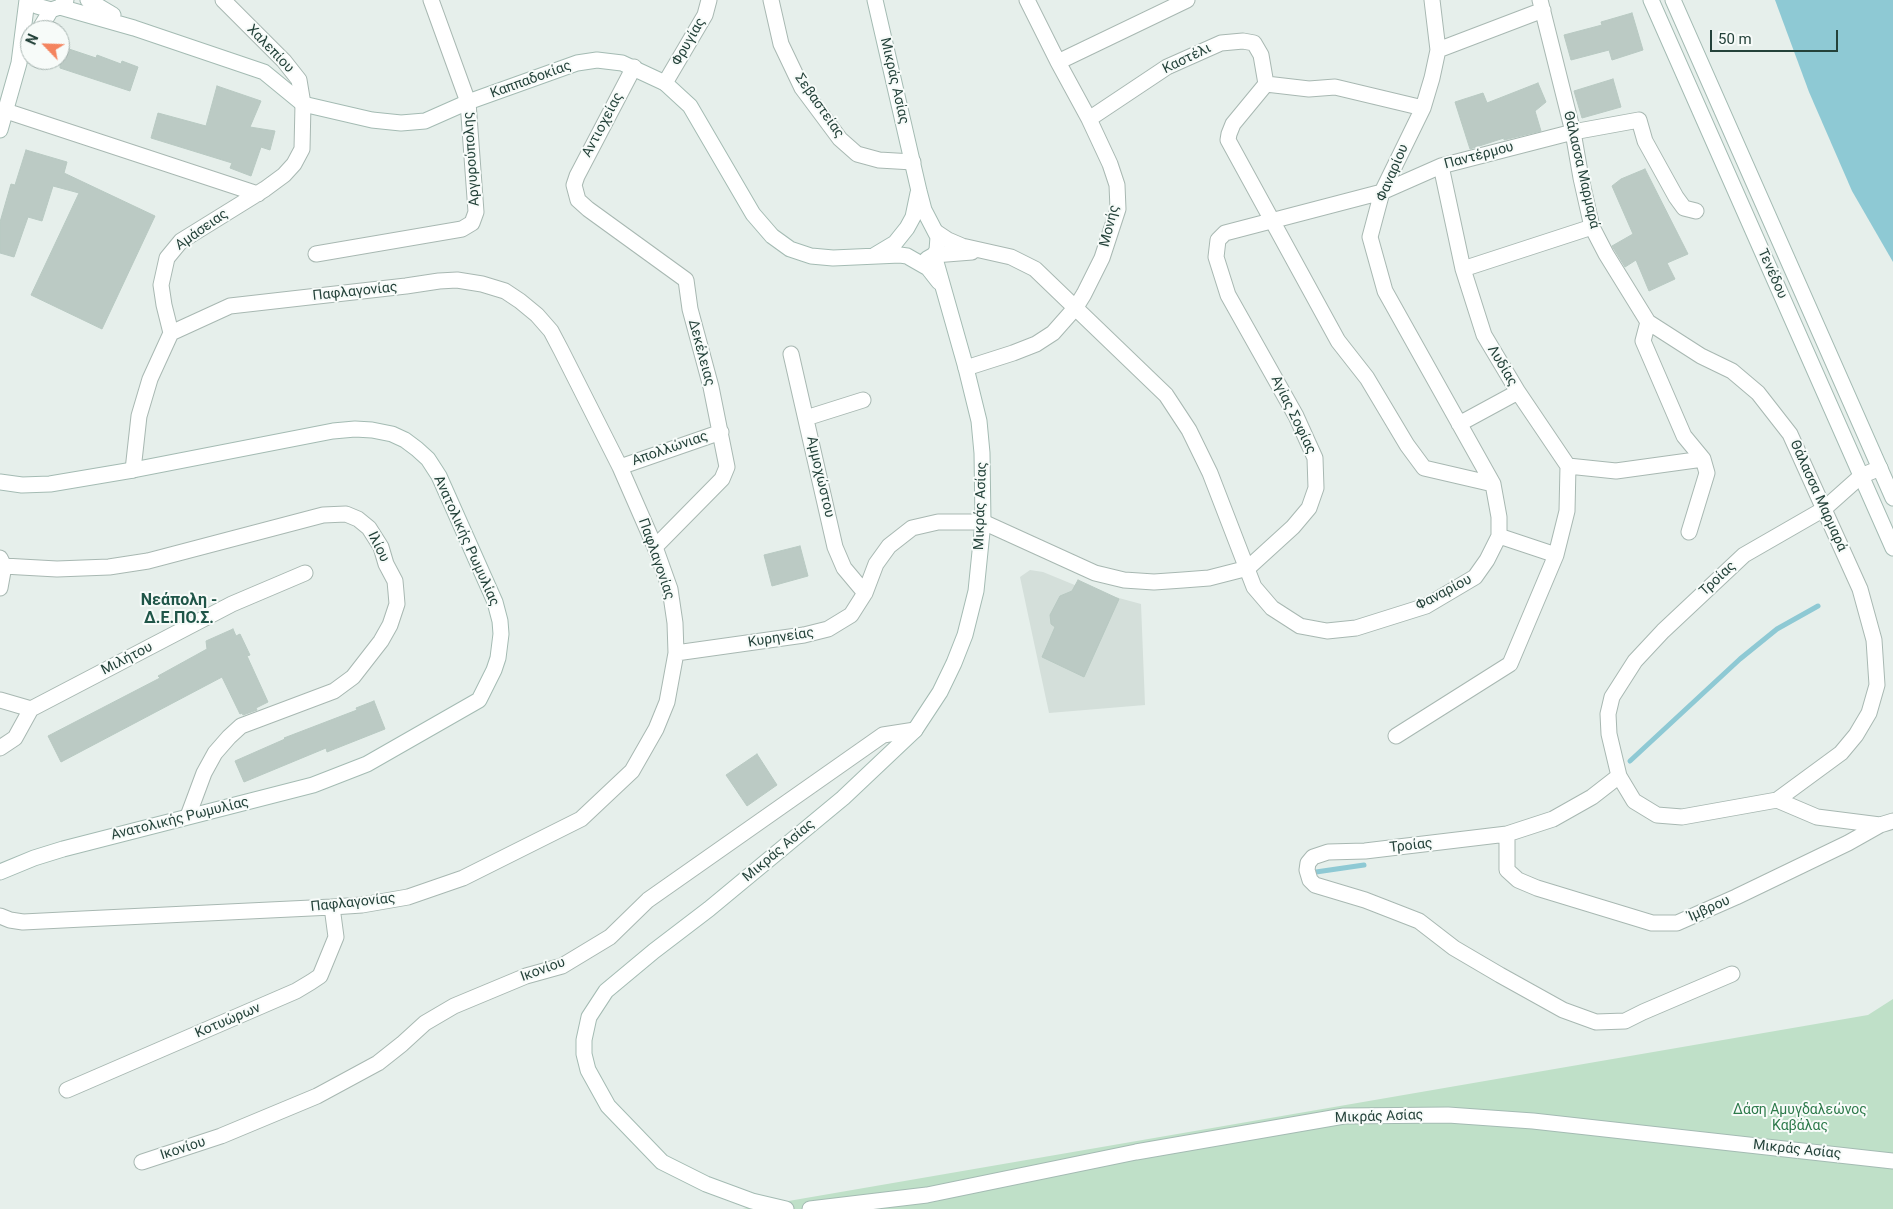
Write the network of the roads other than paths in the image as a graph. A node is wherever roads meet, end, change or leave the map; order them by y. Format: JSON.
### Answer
{"nodes":[{"id":1,"x":27,"y":0,"type":"edge"},
{"id":2,"x":32,"y":0,"type":"edge"},
{"id":3,"x":88,"y":0,"type":"edge"},
{"id":4,"x":223,"y":0,"type":"edge"},
{"id":5,"x":431,"y":0,"type":"edge"},
{"id":6,"x":709,"y":0,"type":"edge"},
{"id":7,"x":771,"y":0,"type":"edge"},
{"id":8,"x":875,"y":0,"type":"edge"},
{"id":9,"x":1027,"y":0,"type":"edge"},
{"id":10,"x":1187,"y":0,"type":"edge"},
{"id":11,"x":1432,"y":0,"type":"edge"},
{"id":12,"x":1652,"y":0,"type":"edge"},
{"id":13,"x":1673,"y":0,"type":"edge"},
{"id":14,"x":59,"y":5,"type":"edge"},
{"id":15,"x":1541,"y":5,"type":"edge"},
{"id":16,"x":47,"y":20,"type":"edge"},
{"id":17,"x":134,"y":28,"type":"junction"},
{"id":18,"x":1438,"y":50,"type":"junction"},
{"id":19,"x":1058,"y":62,"type":"junction"},
{"id":20,"x":19,"y":63,"type":"joint"},
{"id":21,"x":634,"y":67,"type":"junction"},
{"id":22,"x":665,"y":83,"type":"junction"},
{"id":23,"x":1266,"y":84,"type":"junction"},
{"id":24,"x":468,"y":102,"type":"junction"},
{"id":25,"x":303,"y":104,"type":"junction"},
{"id":26,"x":1423,"y":108,"type":"junction"},
{"id":27,"x":6,"y":111,"type":"junction"},
{"id":28,"x":1089,"y":119,"type":"junction"},
{"id":29,"x":0,"y":130,"type":"edge"},
{"id":30,"x":1574,"y":132,"type":"junction"},
{"id":31,"x":913,"y":162,"type":"junction"},
{"id":32,"x":1441,"y":166,"type":"junction"},
{"id":33,"x":574,"y":185,"type":"joint"},
{"id":34,"x":918,"y":191,"type":"junction"},
{"id":35,"x":1382,"y":192,"type":"junction"},
{"id":36,"x":258,"y":194,"type":"junction"},
{"id":37,"x":1696,"y":211,"type":"dead end"},
{"id":38,"x":1273,"y":222,"type":"junction"},
{"id":39,"x":1592,"y":227,"type":"junction"},
{"id":40,"x":934,"y":229,"type":"junction"},
{"id":41,"x":905,"y":230,"type":"junction"},
{"id":42,"x":1218,"y":240,"type":"joint"},
{"id":43,"x":983,"y":251,"type":"junction"},
{"id":44,"x":316,"y":254,"type":"dead end"},
{"id":45,"x":934,"y":255,"type":"junction"},
{"id":46,"x":868,"y":257,"type":"junction"},
{"id":47,"x":912,"y":259,"type":"junction"},
{"id":48,"x":1463,"y":269,"type":"junction"},
{"id":49,"x":946,"y":295,"type":"junction"},
{"id":50,"x":1076,"y":307,"type":"junction"},
{"id":51,"x":1648,"y":322,"type":"junction"},
{"id":52,"x":172,"y":333,"type":"junction"},
{"id":53,"x":792,"y":354,"type":"dead end"},
{"id":54,"x":966,"y":368,"type":"junction"},
{"id":55,"x":1518,"y":392,"type":"junction"},
{"id":56,"x":863,"y":400,"type":"dead end"},
{"id":57,"x":806,"y":418,"type":"junction"},
{"id":58,"x":1459,"y":424,"type":"junction"},
{"id":59,"x":721,"y":432,"type":"junction"},
{"id":60,"x":1703,"y":459,"type":"junction"},
{"id":61,"x":1568,"y":466,"type":"junction"},
{"id":62,"x":620,"y":467,"type":"junction"},
{"id":63,"x":1880,"y":468,"type":"junction"},
{"id":64,"x":133,"y":470,"type":"junction"},
{"id":65,"x":1861,"y":476,"type":"junction"},
{"id":66,"x":0,"y":482,"type":"edge"},
{"id":67,"x":1493,"y":484,"type":"junction"},
{"id":68,"x":1893,"y":498,"type":"edge"},
{"id":69,"x":1824,"y":509,"type":"junction"},
{"id":70,"x":983,"y":522,"type":"junction"},
{"id":71,"x":1688,"y":532,"type":"dead end"},
{"id":72,"x":1499,"y":536,"type":"junction"},
{"id":73,"x":655,"y":546,"type":"junction"},
{"id":74,"x":1893,"y":548,"type":"edge"},
{"id":75,"x":1556,"y":555,"type":"junction"},
{"id":76,"x":2,"y":562,"type":"edge"},
{"id":77,"x":1248,"y":568,"type":"junction"},
{"id":78,"x":305,"y":573,"type":"dead end"},
{"id":79,"x":0,"y":588,"type":"edge"},
{"id":80,"x":865,"y":593,"type":"junction"},
{"id":81,"x":676,"y":653,"type":"junction"},
{"id":82,"x":0,"y":700,"type":"edge"},
{"id":83,"x":30,"y":709,"type":"junction"},
{"id":84,"x":915,"y":730,"type":"junction"},
{"id":85,"x":1396,"y":736,"type":"dead end"},
{"id":86,"x":0,"y":748,"type":"edge"},
{"id":87,"x":1620,"y":776,"type":"junction"},
{"id":88,"x":1777,"y":800,"type":"junction"},
{"id":89,"x":188,"y":816,"type":"junction"},
{"id":90,"x":1887,"y":823,"type":"edge"},
{"id":91,"x":1507,"y":834,"type":"junction"},
{"id":92,"x":0,"y":872,"type":"edge"},
{"id":93,"x":332,"y":907,"type":"junction"},
{"id":94,"x":0,"y":916,"type":"edge"},
{"id":95,"x":1732,"y":974,"type":"dead end"},
{"id":96,"x":67,"y":1090,"type":"dead end"},
{"id":97,"x":1893,"y":1160,"type":"edge"},
{"id":98,"x":142,"y":1162,"type":"dead end"},
{"id":99,"x":786,"y":1209,"type":"edge"},
{"id":100,"x":810,"y":1209,"type":"edge"}],
"edges":[{"from":1,"to":20,"type":"street"},
{"from":2,"to":14,"type":"street"},
{"from":3,"to":17,"type":"street"},
{"from":4,"to":25,"type":"street","name":"Χαλεπίου"},
{"from":5,"to":24,"type":"street","name":"Αργυρούπολης"},
{"from":6,"to":22,"type":"street","name":"Φρυγίας"},
{"from":7,"to":31,"type":"street","name":"Σεβαστείας"},
{"from":8,"to":31,"type":"street","name":"Μικράς Ασίας"},
{"from":9,"to":19,"type":"street","name":"Μονής"},
{"from":10,"to":19,"type":"street"},
{"from":11,"to":18,"type":"street","name":"Φαναρίου"},
{"from":12,"to":65,"type":"street","name":"Τενέδου"},
{"from":13,"to":63,"type":"street","name":"Τενέδου"},
{"from":14,"to":16,"type":"street"},
{"from":14,"to":17,"type":"street"},
{"from":15,"to":18,"type":"street"},
{"from":15,"to":30,"type":"street","name":"Θάλασσα Μαρμαρά"},
{"from":17,"to":25,"type":"street","name":"Καππαδοκίας"},
{"from":18,"to":26,"type":"street","name":"Φαναρίου"},
{"from":19,"to":28,"type":"street","name":"Μονής"},
{"from":20,"to":27,"type":"street"},
{"from":21,"to":22,"type":"street","name":"Καππαδοκίας"},
{"from":21,"to":24,"type":"street","name":"Καππαδοκίας"},
{"from":21,"to":33,"type":"street","name":"Αντιοχείας"},
{"from":22,"to":46,"type":"street","name":"Καππαδοκίας"},
{"from":23,"to":26,"type":"street"},
{"from":23,"to":28,"type":"street","name":"Καστέλι"},
{"from":23,"to":38,"type":"street"},
{"from":24,"to":25,"type":"street","name":"Καππαδοκίας"},
{"from":24,"to":44,"type":"street","name":"Αργυρούπολης"},
{"from":25,"to":36,"type":"street","name":"Αμάσειας"},
{"from":26,"to":35,"type":"street","name":"Φαναρίου"},
{"from":27,"to":29,"type":"street"},
{"from":27,"to":36,"type":"street"},
{"from":28,"to":50,"type":"street","name":"Μονής"},
{"from":30,"to":32,"type":"street","name":"Παντέρμου"},
{"from":30,"to":37,"type":"street","name":"Παντέρμου"},
{"from":30,"to":39,"type":"street","name":"Θάλασσα Μαρμαρά"},
{"from":31,"to":34,"type":"street","name":"Μικράς Ασίας"},
{"from":32,"to":35,"type":"street","name":"Παντέρμου"},
{"from":32,"to":48,"type":"street","name":"Λυδίας"},
{"from":33,"to":59,"type":"street","name":"Δεκέλειας"},
{"from":34,"to":40,"type":"street"},
{"from":34,"to":41,"type":"street"},
{"from":35,"to":38,"type":"street","name":"Παντέρμου"},
{"from":35,"to":58,"type":"street","name":"Φαναρίου"},
{"from":36,"to":52,"type":"street","name":"Αμάσειας"},
{"from":38,"to":42,"type":"street","name":"Παντέρμου"},
{"from":38,"to":67,"type":"street"},
{"from":39,"to":48,"type":"street"},
{"from":39,"to":51,"type":"street","name":"Θάλασσα Μαρμαρά"},
{"from":40,"to":41,"type":"street"},
{"from":40,"to":43,"type":"street"},
{"from":40,"to":45,"type":"street"},
{"from":41,"to":46,"type":"street"},
{"from":41,"to":47,"type":"street"},
{"from":42,"to":77,"type":"street","name":"Αγίας Σοφίας"},
{"from":43,"to":45,"type":"street"},
{"from":43,"to":50,"type":"street","name":"Φαναρίου"},
{"from":45,"to":47,"type":"street"},
{"from":45,"to":49,"type":"street","name":"Μικράς Ασίας"},
{"from":46,"to":47,"type":"street","name":"Καππαδοκίας"},
{"from":47,"to":49,"type":"street"},
{"from":48,"to":55,"type":"street","name":"Λυδίας"},
{"from":49,"to":54,"type":"street","name":"Μικράς Ασίας"},
{"from":50,"to":54,"type":"street","name":"Μονής"},
{"from":50,"to":77,"type":"street","name":"Φαναρίου"},
{"from":51,"to":60,"type":"street"},
{"from":51,"to":69,"type":"street","name":"Θάλασσα Μαρμαρά"},
{"from":52,"to":62,"type":"street","name":"Παφλαγονίας"},
{"from":52,"to":64,"type":"street"},
{"from":53,"to":57,"type":"street","name":"Αμμοχώστου"},
{"from":54,"to":70,"type":"street","name":"Μικράς Ασίας"},
{"from":55,"to":58,"type":"street"},
{"from":55,"to":61,"type":"street","name":"Λυδίας"},
{"from":56,"to":57,"type":"street"},
{"from":57,"to":80,"type":"street","name":"Αμμοχώστου"},
{"from":58,"to":67,"type":"street","name":"Φαναρίου"},
{"from":59,"to":62,"type":"street","name":"Απολλώνιας"},
{"from":59,"to":73,"type":"street","name":"Δεκέλειας"},
{"from":60,"to":61,"type":"street"},
{"from":60,"to":71,"type":"street"},
{"from":61,"to":75,"type":"street"},
{"from":62,"to":73,"type":"street","name":"Παφλαγονίας"},
{"from":63,"to":65,"type":"street","name":"Τροίας"},
{"from":63,"to":68,"type":"street","name":"Τενέδου"},
{"from":64,"to":66,"type":"street","name":"Ανατολικής Ρωμυλίας"},
{"from":64,"to":89,"type":"street","name":"Ανατολικής Ρωμυλίας"},
{"from":65,"to":69,"type":"street","name":"Τροίας"},
{"from":65,"to":74,"type":"street","name":"Τενέδου"},
{"from":67,"to":72,"type":"street","name":"Φαναρίου"},
{"from":69,"to":87,"type":"street","name":"Τροίας"},
{"from":69,"to":88,"type":"street","name":"Θάλασσα Μαρμαρά"},
{"from":70,"to":77,"type":"street","name":"Αγίας Σοφίας"},
{"from":70,"to":80,"type":"street","name":"Κυρηνείας"},
{"from":70,"to":84,"type":"street","name":"Μικράς Ασίας"},
{"from":72,"to":75,"type":"street"},
{"from":72,"to":77,"type":"street","name":"Φαναρίου"},
{"from":73,"to":81,"type":"street","name":"Παφλαγονίας"},
{"from":75,"to":85,"type":"street"},
{"from":76,"to":79,"type":"street"},
{"from":76,"to":89,"type":"street","name":"Ιλίου"},
{"from":78,"to":83,"type":"street","name":"Μιλήτου"},
{"from":80,"to":81,"type":"street","name":"Κυρηνείας"},
{"from":81,"to":93,"type":"street","name":"Παφλαγονίας"},
{"from":82,"to":83,"type":"street"},
{"from":83,"to":86,"type":"street"},
{"from":84,"to":98,"type":"street","name":"Ικονίου"},
{"from":84,"to":99,"type":"street","name":"Μικράς Ασίας"},
{"from":87,"to":88,"type":"street","name":"Θάλασσα Μαρμαρά"},
{"from":87,"to":91,"type":"street","name":"Τροίας"},
{"from":88,"to":90,"type":"street","name":"Ίμβρου"},
{"from":89,"to":92,"type":"street","name":"Ανατολικής Ρωμυλίας"},
{"from":90,"to":91,"type":"street","name":"Ίμβρου"},
{"from":91,"to":95,"type":"street","name":"Τροίας"},
{"from":93,"to":94,"type":"street","name":"Παφλαγονίας"},
{"from":93,"to":96,"type":"street","name":"Κοτυώρων"},
{"from":97,"to":100,"type":"street","name":"Μικράς Ασίας"}]}
